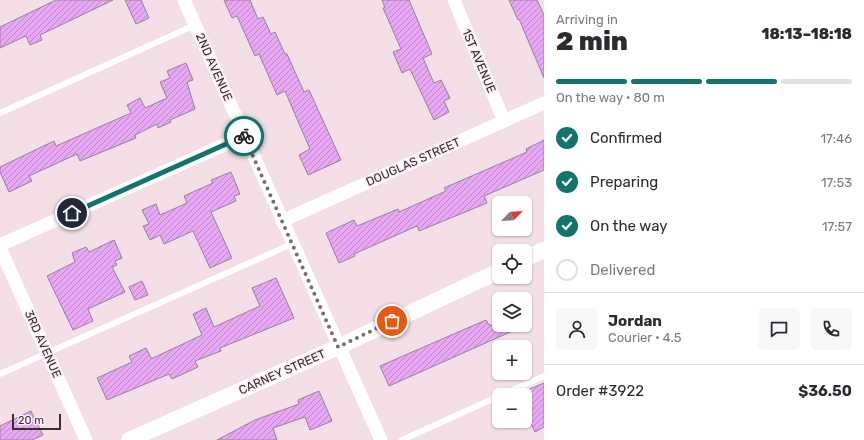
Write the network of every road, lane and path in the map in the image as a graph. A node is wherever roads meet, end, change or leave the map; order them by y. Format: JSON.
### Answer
{"nodes":[{"id":1,"x":184,"y":0,"type":"edge"},
{"id":2,"x":454,"y":0,"type":"edge"},
{"id":3,"x":195,"y":25,"type":"junction"},
{"id":4,"x":544,"y":103,"type":"edge"},
{"id":5,"x":0,"y":113,"type":"edge"},
{"id":6,"x":504,"y":121,"type":"junction"},
{"id":7,"x":244,"y":136,"type":"junction"},
{"id":8,"x":282,"y":221,"type":"junction"},
{"id":9,"x":292,"y":244,"type":"junction"},
{"id":10,"x":0,"y":245,"type":"edge"},
{"id":11,"x":0,"y":248,"type":"edge"},
{"id":12,"x":544,"y":250,"type":"edge"},
{"id":13,"x":532,"y":256,"type":"edge"},
{"id":14,"x":492,"y":274,"type":"edge"},
{"id":15,"x":338,"y":347,"type":"junction"},
{"id":16,"x":47,"y":354,"type":"junction"},
{"id":17,"x":0,"y":374,"type":"edge"},
{"id":18,"x":544,"y":376,"type":"edge"},
{"id":19,"x":518,"y":388,"type":"edge"},
{"id":20,"x":492,"y":400,"type":"edge"},
{"id":21,"x":86,"y":440,"type":"edge"},
{"id":22,"x":129,"y":440,"type":"edge"},
{"id":23,"x":381,"y":440,"type":"edge"},
{"id":24,"x":402,"y":440,"type":"edge"}],
"edges":[{"from":1,"to":3,"type":"street","name":"2ND AVENUE"},
{"from":2,"to":6,"type":"street","name":"1ST AVENUE"},
{"from":3,"to":5,"type":"lane"},
{"from":3,"to":7,"type":"street","name":"2ND AVENUE"},
{"from":4,"to":6,"type":"street","name":"DOUGLAS STREET"},
{"from":6,"to":8,"type":"street","name":"DOUGLAS STREET"},
{"from":7,"to":8,"type":"street","name":"2ND AVENUE"},
{"from":7,"to":10,"type":"street"},
{"from":8,"to":9,"type":"street","name":"2ND AVENUE"},
{"from":9,"to":15,"type":"street","name":"2ND AVENUE"},
{"from":9,"to":16,"type":"lane"},
{"from":11,"to":16,"type":"street","name":"3RD AVENUE"},
{"from":12,"to":13,"type":"street"},
{"from":14,"to":15,"type":"street","name":"CARNEY STREET"},
{"from":15,"to":22,"type":"street","name":"CARNEY STREET"},
{"from":15,"to":23,"type":"street","name":"2ND AVENUE"},
{"from":16,"to":17,"type":"lane"},
{"from":16,"to":21,"type":"street","name":"3RD AVENUE"},
{"from":18,"to":19,"type":"lane"},
{"from":20,"to":24,"type":"lane"}]}
